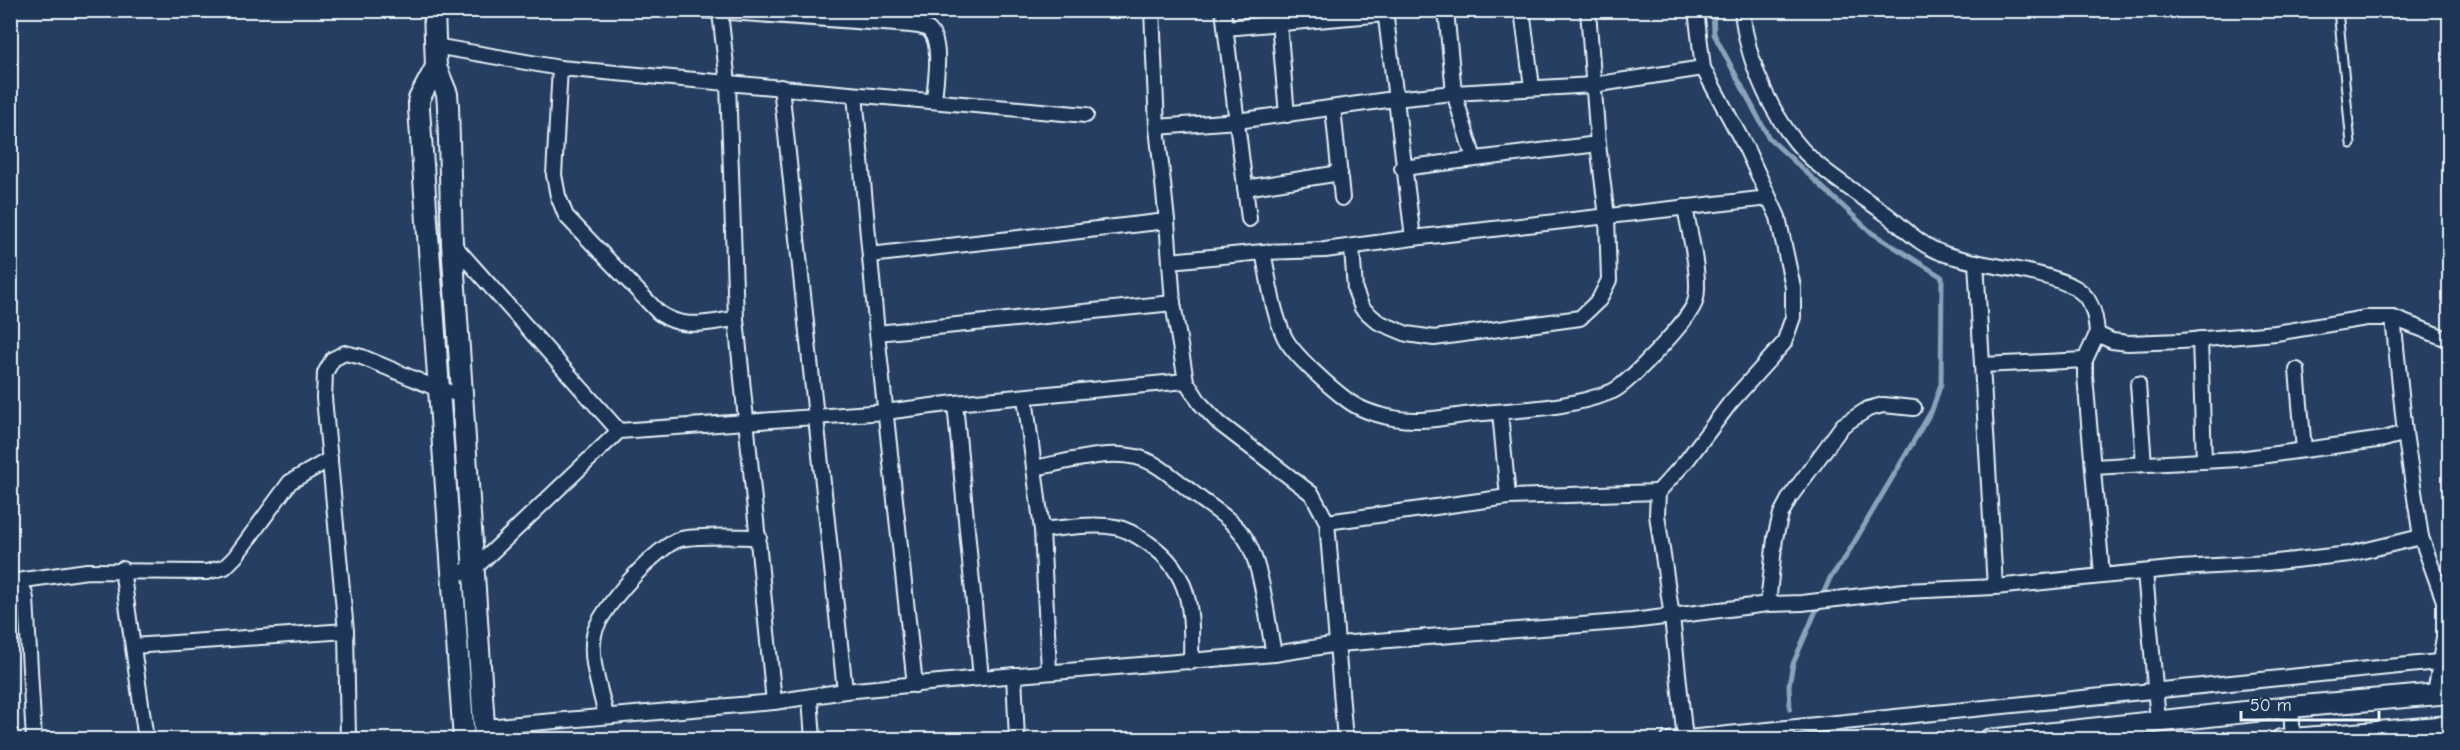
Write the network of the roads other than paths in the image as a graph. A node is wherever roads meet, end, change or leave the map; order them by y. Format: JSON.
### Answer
{"nodes":[{"id":1,"x":434,"y":10,"type":"edge"},
{"id":2,"x":700,"y":10,"type":"edge"},
{"id":3,"x":1152,"y":10,"type":"edge"},
{"id":4,"x":1224,"y":10,"type":"edge"},
{"id":5,"x":1446,"y":10,"type":"edge"},
{"id":6,"x":1522,"y":10,"type":"edge"},
{"id":7,"x":1588,"y":10,"type":"edge"},
{"id":8,"x":1696,"y":10,"type":"edge"},
{"id":9,"x":1742,"y":10,"type":"edge"},
{"id":10,"x":2338,"y":10,"type":"edge"},
{"id":11,"x":720,"y":12,"type":"junction"},
{"id":12,"x":1385,"y":12,"type":"edge"},
{"id":13,"x":1279,"y":22,"type":"junction"},
{"id":14,"x":1226,"y":28,"type":"junction"},
{"id":15,"x":435,"y":46,"type":"junction"},
{"id":16,"x":436,"y":67,"type":"junction"},
{"id":17,"x":560,"y":68,"type":"junction"},
{"id":18,"x":1703,"y":68,"type":"junction"},
{"id":19,"x":728,"y":83,"type":"junction"},
{"id":20,"x":1593,"y":85,"type":"junction"},
{"id":21,"x":781,"y":87,"type":"junction"},
{"id":22,"x":1532,"y":87,"type":"junction"},
{"id":23,"x":1454,"y":93,"type":"junction"},
{"id":24,"x":855,"y":95,"type":"junction"},
{"id":25,"x":1394,"y":99,"type":"junction"},
{"id":26,"x":934,"y":101,"type":"junction"},
{"id":27,"x":1333,"y":108,"type":"junction"},
{"id":28,"x":1086,"y":115,"type":"dead end"},
{"id":29,"x":1287,"y":115,"type":"junction"},
{"id":30,"x":1237,"y":121,"type":"junction"},
{"id":31,"x":1157,"y":127,"type":"junction"},
{"id":32,"x":1598,"y":144,"type":"junction"},
{"id":33,"x":2351,"y":144,"type":"dead end"},
{"id":34,"x":1474,"y":159,"type":"junction"},
{"id":35,"x":1402,"y":168,"type":"junction"},
{"id":36,"x":1340,"y":173,"type":"junction"},
{"id":37,"x":1245,"y":188,"type":"junction"},
{"id":38,"x":1342,"y":198,"type":"dead end"},
{"id":39,"x":1769,"y":198,"type":"junction"},
{"id":40,"x":1685,"y":207,"type":"junction"},
{"id":41,"x":1607,"y":217,"type":"junction"},
{"id":42,"x":1250,"y":219,"type":"dead end"},
{"id":43,"x":1167,"y":220,"type":"junction"},
{"id":44,"x":1413,"y":238,"type":"junction"},
{"id":45,"x":452,"y":243,"type":"junction"},
{"id":46,"x":1352,"y":247,"type":"junction"},
{"id":47,"x":1263,"y":252,"type":"junction"},
{"id":48,"x":870,"y":255,"type":"junction"},
{"id":49,"x":1170,"y":261,"type":"junction"},
{"id":50,"x":1976,"y":262,"type":"junction"},
{"id":51,"x":1173,"y":303,"type":"junction"},
{"id":52,"x":2393,"y":318,"type":"junction"},
{"id":53,"x":736,"y":319,"type":"junction"},
{"id":54,"x":877,"y":333,"type":"junction"},
{"id":55,"x":2097,"y":334,"type":"junction"},
{"id":56,"x":2200,"y":339,"type":"junction"},
{"id":57,"x":2450,"y":340,"type":"edge"},
{"id":58,"x":2085,"y":360,"type":"junction"},
{"id":59,"x":1982,"y":365,"type":"junction"},
{"id":60,"x":2297,"y":370,"type":"dead end"},
{"id":61,"x":1186,"y":381,"type":"junction"},
{"id":62,"x":2138,"y":384,"type":"dead end"},
{"id":63,"x":438,"y":389,"type":"junction"},
{"id":64,"x":461,"y":395,"type":"junction"},
{"id":65,"x":1025,"y":397,"type":"junction"},
{"id":66,"x":955,"y":403,"type":"junction"},
{"id":67,"x":1914,"y":408,"type":"dead end"},
{"id":68,"x":885,"y":412,"type":"junction"},
{"id":69,"x":1500,"y":412,"type":"junction"},
{"id":70,"x":817,"y":416,"type":"junction"},
{"id":71,"x":747,"y":423,"type":"junction"},
{"id":72,"x":619,"y":431,"type":"junction"},
{"id":73,"x":2405,"y":433,"type":"junction"},
{"id":74,"x":2304,"y":450,"type":"junction"},
{"id":75,"x":330,"y":459,"type":"junction"},
{"id":76,"x":2204,"y":461,"type":"junction"},
{"id":77,"x":2144,"y":464,"type":"junction"},
{"id":78,"x":2093,"y":467,"type":"junction"},
{"id":79,"x":1034,"y":468,"type":"junction"},
{"id":80,"x":1658,"y":492,"type":"junction"},
{"id":81,"x":1508,"y":497,"type":"junction"},
{"id":82,"x":1327,"y":522,"type":"junction"},
{"id":83,"x":1042,"y":530,"type":"junction"},
{"id":84,"x":759,"y":537,"type":"junction"},
{"id":85,"x":2421,"y":537,"type":"junction"},
{"id":86,"x":475,"y":568,"type":"junction"},
{"id":87,"x":122,"y":569,"type":"junction"},
{"id":88,"x":2145,"y":572,"type":"junction"},
{"id":89,"x":452,"y":574,"type":"junction"},
{"id":90,"x":2102,"y":575,"type":"junction"},
{"id":91,"x":14,"y":580,"type":"edge"},
{"id":92,"x":1995,"y":587,"type":"junction"},
{"id":93,"x":2446,"y":593,"type":"edge"},
{"id":94,"x":1768,"y":604,"type":"junction"},
{"id":95,"x":1672,"y":617,"type":"junction"},
{"id":96,"x":346,"y":631,"type":"junction"},
{"id":97,"x":1338,"y":644,"type":"junction"},
{"id":98,"x":133,"y":646,"type":"junction"},
{"id":99,"x":1274,"y":654,"type":"junction"},
{"id":100,"x":1191,"y":662,"type":"junction"},
{"id":101,"x":2438,"y":662,"type":"junction"},
{"id":102,"x":1049,"y":671,"type":"junction"},
{"id":103,"x":1014,"y":675,"type":"junction"},
{"id":104,"x":981,"y":678,"type":"junction"},
{"id":105,"x":915,"y":686,"type":"junction"},
{"id":106,"x":845,"y":691,"type":"junction"},
{"id":107,"x":2155,"y":691,"type":"junction"},
{"id":108,"x":2442,"y":694,"type":"edge"},
{"id":109,"x":810,"y":697,"type":"junction"},
{"id":110,"x":774,"y":702,"type":"junction"},
{"id":111,"x":2291,"y":707,"type":"junction"},
{"id":112,"x":606,"y":716,"type":"junction"},
{"id":113,"x":2158,"y":721,"type":"junction"},
{"id":114,"x":2450,"y":726,"type":"edge"},
{"id":115,"x":485,"y":733,"type":"edge"},
{"id":116,"x":1685,"y":739,"type":"edge"},
{"id":117,"x":2289,"y":739,"type":"edge"},
{"id":118,"x":34,"y":740,"type":"edge"},
{"id":119,"x":146,"y":740,"type":"edge"},
{"id":120,"x":348,"y":740,"type":"edge"},
{"id":121,"x":464,"y":740,"type":"edge"},
{"id":122,"x":813,"y":740,"type":"edge"},
{"id":123,"x":1017,"y":740,"type":"edge"},
{"id":124,"x":1345,"y":740,"type":"edge"},
{"id":125,"x":1668,"y":740,"type":"edge"},
{"id":126,"x":1989,"y":740,"type":"edge"}],
"edges":[{"from":1,"to":15,"type":"street"},
{"from":2,"to":11,"type":"street"},
{"from":3,"to":31,"type":"street"},
{"from":4,"to":14,"type":"street"},
{"from":5,"to":23,"type":"street"},
{"from":6,"to":22,"type":"street"},
{"from":7,"to":20,"type":"street"},
{"from":8,"to":18,"type":"street"},
{"from":9,"to":50,"type":"street"},
{"from":10,"to":33,"type":"lane"},
{"from":11,"to":19,"type":"street"},
{"from":11,"to":26,"type":"street"},
{"from":12,"to":13,"type":"street"},
{"from":12,"to":25,"type":"street"},
{"from":13,"to":14,"type":"street"},
{"from":13,"to":29,"type":"street"},
{"from":14,"to":30,"type":"street"},
{"from":15,"to":16,"type":"street"},
{"from":15,"to":17,"type":"street"},
{"from":16,"to":45,"type":"street"},
{"from":16,"to":63,"type":"street"},
{"from":17,"to":19,"type":"street"},
{"from":17,"to":53,"type":"street"},
{"from":18,"to":20,"type":"street"},
{"from":18,"to":39,"type":"street"},
{"from":19,"to":21,"type":"street"},
{"from":19,"to":53,"type":"street"},
{"from":20,"to":22,"type":"street"},
{"from":20,"to":32,"type":"street"},
{"from":21,"to":24,"type":"street"},
{"from":21,"to":70,"type":"street"},
{"from":22,"to":23,"type":"street"},
{"from":23,"to":25,"type":"street"},
{"from":23,"to":34,"type":"street"},
{"from":24,"to":26,"type":"street"},
{"from":24,"to":48,"type":"street"},
{"from":25,"to":27,"type":"street"},
{"from":25,"to":35,"type":"street"},
{"from":26,"to":28,"type":"street"},
{"from":27,"to":29,"type":"street"},
{"from":27,"to":36,"type":"street"},
{"from":29,"to":30,"type":"street"},
{"from":30,"to":31,"type":"street"},
{"from":30,"to":37,"type":"street"},
{"from":31,"to":43,"type":"street"},
{"from":32,"to":34,"type":"street"},
{"from":32,"to":41,"type":"street"},
{"from":34,"to":35,"type":"street"},
{"from":35,"to":44,"type":"street"},
{"from":36,"to":37,"type":"street"},
{"from":36,"to":38,"type":"street"},
{"from":37,"to":42,"type":"street"},
{"from":39,"to":40,"type":"street"},
{"from":39,"to":80,"type":"street"},
{"from":40,"to":41,"type":"street"},
{"from":40,"to":69,"type":"street"},
{"from":41,"to":44,"type":"street"},
{"from":41,"to":46,"type":"street"},
{"from":43,"to":48,"type":"street"},
{"from":43,"to":49,"type":"street"},
{"from":44,"to":46,"type":"street"},
{"from":45,"to":64,"type":"street"},
{"from":45,"to":72,"type":"street"},
{"from":46,"to":47,"type":"street"},
{"from":47,"to":49,"type":"street"},
{"from":47,"to":69,"type":"street"},
{"from":48,"to":54,"type":"street"},
{"from":49,"to":51,"type":"street"},
{"from":50,"to":55,"type":"street"},
{"from":50,"to":59,"type":"street"},
{"from":51,"to":54,"type":"street"},
{"from":51,"to":61,"type":"street"},
{"from":52,"to":56,"type":"street"},
{"from":52,"to":57,"type":"street"},
{"from":52,"to":73,"type":"street"},
{"from":53,"to":71,"type":"street"},
{"from":54,"to":68,"type":"street"},
{"from":55,"to":56,"type":"street"},
{"from":55,"to":58,"type":"street"},
{"from":56,"to":76,"type":"street"},
{"from":58,"to":59,"type":"street"},
{"from":58,"to":78,"type":"street"},
{"from":59,"to":92,"type":"street"},
{"from":60,"to":74,"type":"street"},
{"from":61,"to":65,"type":"street"},
{"from":61,"to":82,"type":"street"},
{"from":62,"to":77,"type":"street"},
{"from":63,"to":64,"type":"street"},
{"from":63,"to":75,"type":"street"},
{"from":63,"to":89,"type":"street"},
{"from":64,"to":86,"type":"street"},
{"from":65,"to":66,"type":"street"},
{"from":65,"to":79,"type":"street"},
{"from":66,"to":68,"type":"street"},
{"from":66,"to":104,"type":"street"},
{"from":67,"to":94,"type":"street"},
{"from":68,"to":70,"type":"street"},
{"from":68,"to":105,"type":"street"},
{"from":69,"to":81,"type":"street"},
{"from":70,"to":71,"type":"street"},
{"from":70,"to":106,"type":"street"},
{"from":71,"to":72,"type":"street"},
{"from":71,"to":84,"type":"street"},
{"from":72,"to":86,"type":"street"},
{"from":73,"to":74,"type":"street"},
{"from":73,"to":85,"type":"street"},
{"from":74,"to":76,"type":"street"},
{"from":75,"to":87,"type":"street"},
{"from":75,"to":96,"type":"street"},
{"from":76,"to":77,"type":"street"},
{"from":77,"to":78,"type":"street"},
{"from":78,"to":90,"type":"street"},
{"from":79,"to":83,"type":"street"},
{"from":79,"to":99,"type":"street"},
{"from":80,"to":81,"type":"street"},
{"from":80,"to":95,"type":"street"},
{"from":81,"to":82,"type":"street"},
{"from":82,"to":97,"type":"street"},
{"from":83,"to":100,"type":"street"},
{"from":83,"to":102,"type":"street"},
{"from":84,"to":110,"type":"street"},
{"from":84,"to":112,"type":"street"},
{"from":85,"to":88,"type":"street"},
{"from":85,"to":93,"type":"street"},
{"from":86,"to":89,"type":"street"},
{"from":86,"to":115,"type":"street"},
{"from":87,"to":91,"type":"street"},
{"from":87,"to":98,"type":"street"},
{"from":88,"to":90,"type":"street"},
{"from":88,"to":107,"type":"street"},
{"from":89,"to":121,"type":"street"},
{"from":90,"to":92,"type":"street"},
{"from":91,"to":118,"type":"street"},
{"from":92,"to":94,"type":"street"},
{"from":93,"to":101,"type":"street"},
{"from":94,"to":95,"type":"street"},
{"from":95,"to":97,"type":"street"},
{"from":95,"to":116,"type":"street"},
{"from":96,"to":98,"type":"street"},
{"from":96,"to":120,"type":"street"},
{"from":97,"to":99,"type":"street"},
{"from":97,"to":124,"type":"street"},
{"from":98,"to":119,"type":"street"},
{"from":99,"to":100,"type":"street"},
{"from":100,"to":102,"type":"street"},
{"from":101,"to":107,"type":"street"},
{"from":101,"to":108,"type":"street"},
{"from":102,"to":103,"type":"street"},
{"from":103,"to":104,"type":"street"},
{"from":103,"to":123,"type":"street"},
{"from":104,"to":105,"type":"street"},
{"from":105,"to":106,"type":"street"},
{"from":106,"to":109,"type":"street"},
{"from":107,"to":113,"type":"street"},
{"from":107,"to":116,"type":"street"},
{"from":108,"to":111,"type":"street"},
{"from":109,"to":110,"type":"street"},
{"from":109,"to":122,"type":"street"},
{"from":110,"to":112,"type":"street"},
{"from":111,"to":113,"type":"street"},
{"from":111,"to":117,"type":"street"},
{"from":112,"to":115,"type":"street"},
{"from":113,"to":126,"type":"street"},
{"from":114,"to":117,"type":"street"},
{"from":116,"to":125,"type":"street"}]}
